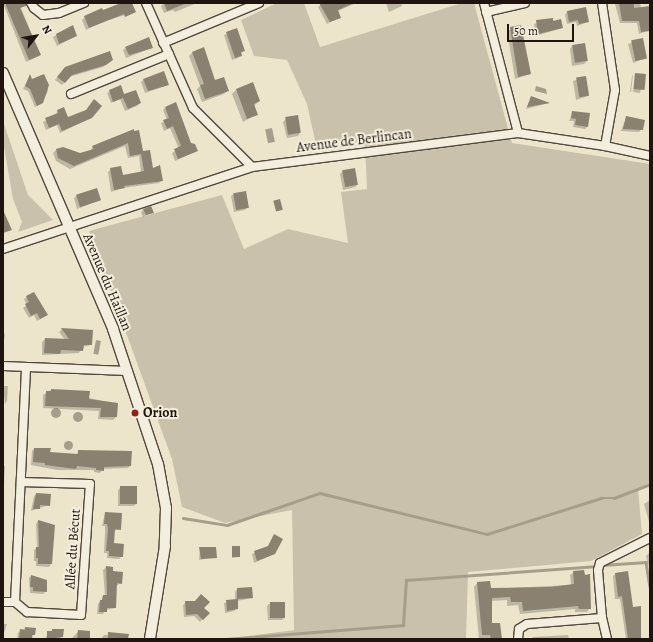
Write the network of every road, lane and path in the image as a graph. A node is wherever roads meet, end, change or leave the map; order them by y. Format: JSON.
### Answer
{"nodes":[{"id":1,"x":31,"y":3,"type":"edge"},
{"id":2,"x":84,"y":3,"type":"edge"},
{"id":3,"x":146,"y":3,"type":"edge"},
{"id":4,"x":259,"y":3,"type":"edge"},
{"id":5,"x":484,"y":3,"type":"edge"},
{"id":6,"x":525,"y":3,"type":"edge"},
{"id":7,"x":602,"y":3,"type":"edge"},
{"id":8,"x":486,"y":12,"type":"junction"},
{"id":9,"x":163,"y":43,"type":"junction"},
{"id":10,"x":169,"y":54,"type":"junction"},
{"id":11,"x":3,"y":73,"type":"edge"},
{"id":12,"x":71,"y":94,"type":"dead end"},
{"id":13,"x":518,"y":133,"type":"junction"},
{"id":14,"x":605,"y":146,"type":"junction"},
{"id":15,"x":650,"y":156,"type":"edge"},
{"id":16,"x":252,"y":167,"type":"junction"},
{"id":17,"x":69,"y":227,"type":"junction"},
{"id":18,"x":3,"y":249,"type":"edge"},
{"id":19,"x":3,"y":366,"type":"edge"},
{"id":20,"x":26,"y":368,"type":"junction"},
{"id":21,"x":127,"y":371,"type":"junction"},
{"id":22,"x":21,"y":482,"type":"junction"},
{"id":23,"x":650,"y":538,"type":"edge"},
{"id":24,"x":3,"y":602,"type":"edge"},
{"id":25,"x":15,"y":602,"type":"junction"},
{"id":26,"x":602,"y":618,"type":"junction"},
{"id":27,"x":150,"y":639,"type":"edge"},
{"id":28,"x":518,"y":639,"type":"edge"},
{"id":29,"x":607,"y":639,"type":"edge"}],
"edges":[{"from":1,"to":2,"type":"street"},
{"from":3,"to":9,"type":"street"},
{"from":4,"to":9,"type":"street"},
{"from":5,"to":8,"type":"street"},
{"from":6,"to":8,"type":"street"},
{"from":7,"to":14,"type":"street"},
{"from":8,"to":13,"type":"street"},
{"from":9,"to":10,"type":"street"},
{"from":10,"to":12,"type":"street"},
{"from":10,"to":16,"type":"street"},
{"from":11,"to":17,"type":"street","name":"Avenue du Haillan"},
{"from":13,"to":14,"type":"street","name":"Avenue de Berlincan"},
{"from":13,"to":16,"type":"street","name":"Avenue de Berlincan"},
{"from":14,"to":15,"type":"street","name":"Avenue de Berlincan"},
{"from":16,"to":17,"type":"street","name":"Avenue de Berlincan"},
{"from":17,"to":18,"type":"street","name":"Avenue de Berlincan"},
{"from":17,"to":21,"type":"street","name":"Avenue du Haillan"},
{"from":19,"to":20,"type":"street"},
{"from":20,"to":21,"type":"street"},
{"from":20,"to":22,"type":"street"},
{"from":21,"to":27,"type":"street","name":"Avenue du Haillan"},
{"from":22,"to":25,"type":"street"},
{"from":22,"to":25,"type":"street","name":"Allée du Bécut"},
{"from":23,"to":26,"type":"street"},
{"from":24,"to":25,"type":"street"},
{"from":26,"to":28,"type":"street"},
{"from":26,"to":29,"type":"street"}]}
